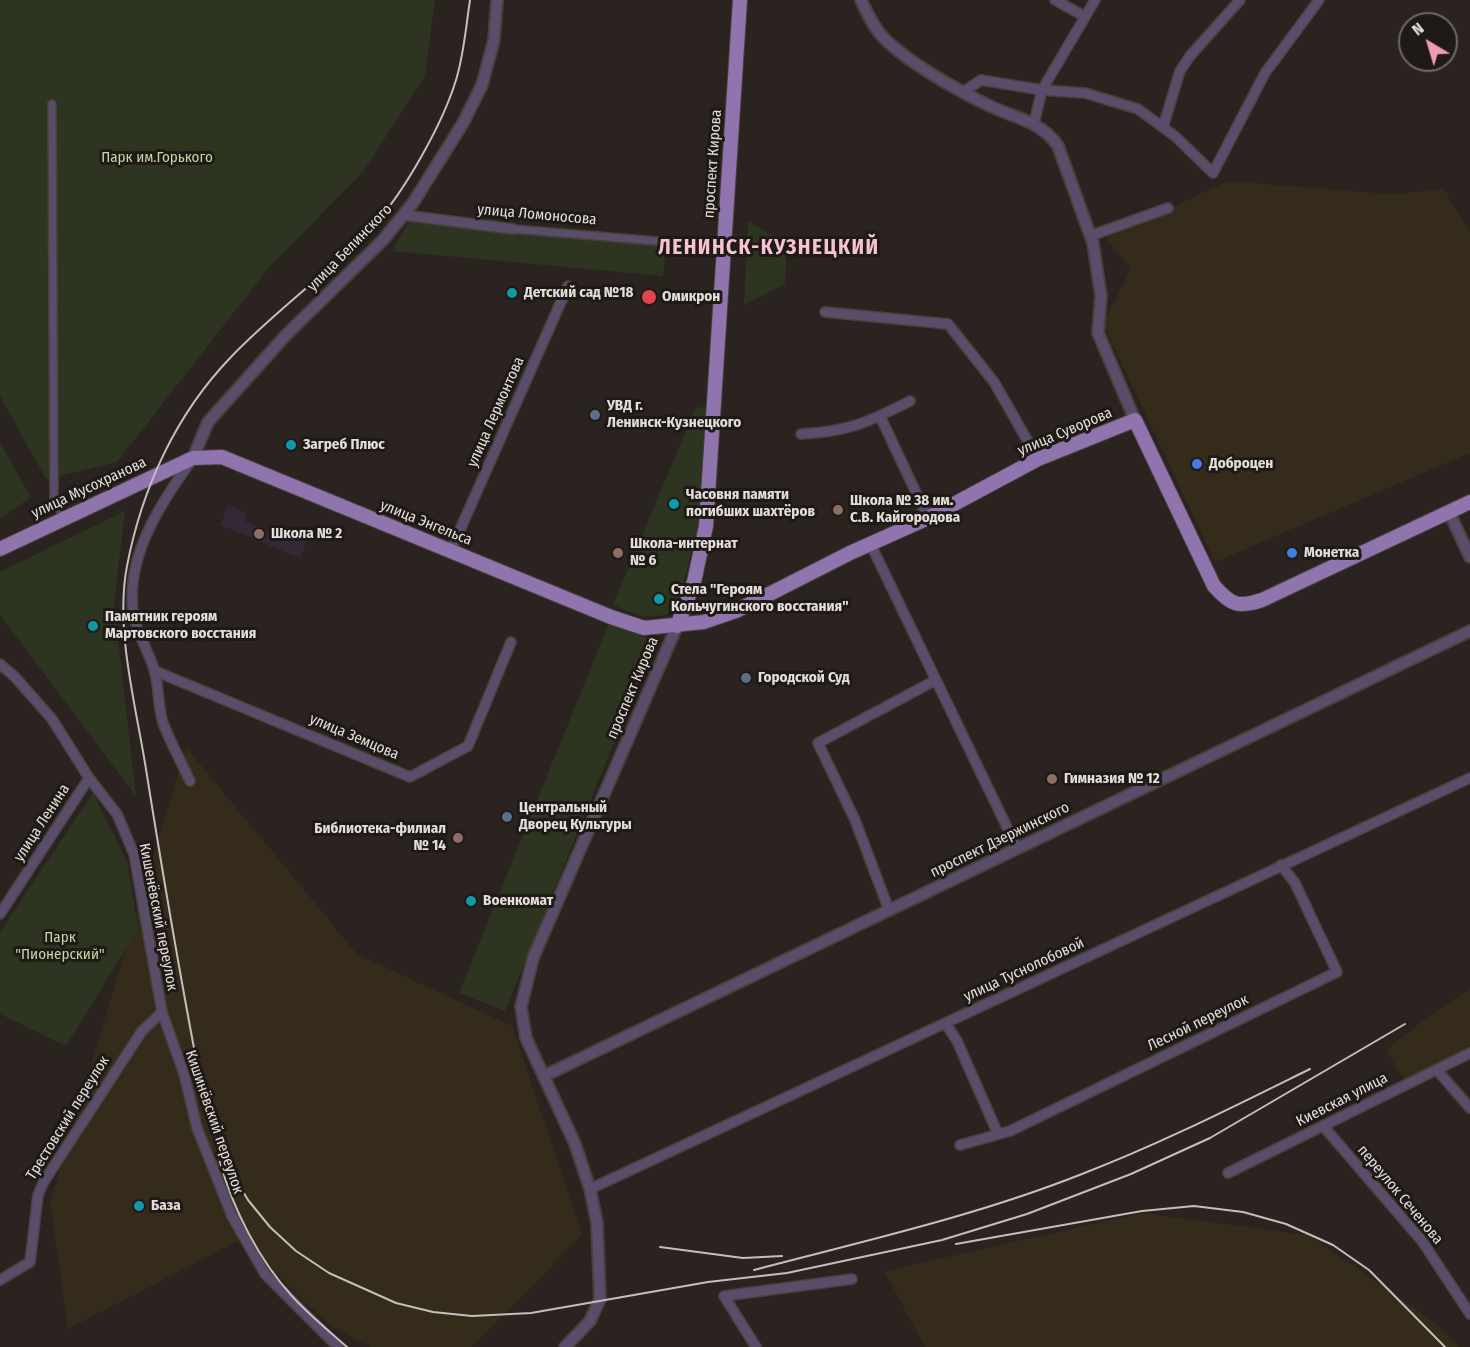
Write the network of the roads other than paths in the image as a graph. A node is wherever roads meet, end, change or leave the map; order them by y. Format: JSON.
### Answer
{"nodes":[{"id":1,"x":497,"y":0,"type":"edge"},
{"id":2,"x":740,"y":0,"type":"edge"},
{"id":3,"x":861,"y":0,"type":"edge"},
{"id":4,"x":1055,"y":0,"type":"edge"},
{"id":5,"x":1095,"y":0,"type":"edge"},
{"id":6,"x":1240,"y":0,"type":"edge"},
{"id":7,"x":1319,"y":0,"type":"edge"},
{"id":8,"x":1084,"y":16,"type":"junction"},
{"id":9,"x":1042,"y":90,"type":"junction"},
{"id":10,"x":963,"y":92,"type":"junction"},
{"id":11,"x":52,"y":104,"type":"dead end"},
{"id":12,"x":1034,"y":123,"type":"junction"},
{"id":13,"x":1163,"y":127,"type":"junction"},
{"id":14,"x":1168,"y":208,"type":"dead end"},
{"id":15,"x":403,"y":215,"type":"junction"},
{"id":16,"x":513,"y":229,"type":"joint"},
{"id":17,"x":1090,"y":236,"type":"junction"},
{"id":18,"x":668,"y":242,"type":"dead end"},
{"id":19,"x":568,"y":285,"type":"dead end"},
{"id":20,"x":825,"y":312,"type":"dead end"},
{"id":21,"x":910,"y":401,"type":"dead end"},
{"id":22,"x":880,"y":416,"type":"junction"},
{"id":23,"x":1135,"y":420,"type":"junction"},
{"id":24,"x":801,"y":434,"type":"dead end"},
{"id":25,"x":193,"y":458,"type":"junction"},
{"id":26,"x":1038,"y":459,"type":"junction"},
{"id":27,"x":1470,"y":502,"type":"edge"},
{"id":28,"x":1449,"y":512,"type":"junction"},
{"id":29,"x":64,"y":518,"type":"junction"},
{"id":30,"x":928,"y":518,"type":"junction"},
{"id":31,"x":870,"y":543,"type":"junction"},
{"id":32,"x":0,"y":549,"type":"edge"},
{"id":33,"x":450,"y":550,"type":"junction"},
{"id":34,"x":1470,"y":557,"type":"edge"},
{"id":35,"x":677,"y":626,"type":"junction"},
{"id":36,"x":644,"y":628,"type":"joint"},
{"id":37,"x":1470,"y":630,"type":"edge"},
{"id":38,"x":511,"y":642,"type":"dead end"},
{"id":39,"x":0,"y":664,"type":"edge"},
{"id":40,"x":155,"y":671,"type":"junction"},
{"id":41,"x":934,"y":681,"type":"junction"},
{"id":42,"x":89,"y":778,"type":"junction"},
{"id":43,"x":1470,"y":778,"type":"edge"},
{"id":44,"x":190,"y":782,"type":"dead end"},
{"id":45,"x":1017,"y":848,"type":"junction"},
{"id":46,"x":1281,"y":865,"type":"junction"},
{"id":47,"x":889,"y":910,"type":"junction"},
{"id":48,"x":0,"y":914,"type":"edge"},
{"id":49,"x":162,"y":1012,"type":"junction"},
{"id":50,"x":946,"y":1024,"type":"junction"},
{"id":51,"x":142,"y":1031,"type":"joint"},
{"id":52,"x":1470,"y":1053,"type":"edge"},
{"id":53,"x":1437,"y":1070,"type":"junction"},
{"id":54,"x":544,"y":1076,"type":"junction"},
{"id":55,"x":1470,"y":1108,"type":"edge"},
{"id":56,"x":1324,"y":1127,"type":"junction"},
{"id":57,"x":998,"y":1134,"type":"junction"},
{"id":58,"x":960,"y":1145,"type":"dead end"},
{"id":59,"x":1228,"y":1173,"type":"dead end"},
{"id":60,"x":591,"y":1189,"type":"junction"},
{"id":61,"x":852,"y":1279,"type":"dead end"},
{"id":62,"x":0,"y":1280,"type":"edge"},
{"id":63,"x":1470,"y":1314,"type":"edge"},
{"id":64,"x":338,"y":1347,"type":"edge"},
{"id":65,"x":565,"y":1347,"type":"edge"},
{"id":66,"x":756,"y":1347,"type":"edge"}],
"edges":[{"from":1,"to":15,"type":"street","name":"улица Белинского"},
{"from":2,"to":35,"type":"main road","name":"проспект Кирова"},
{"from":3,"to":10,"type":"street"},
{"from":4,"to":8,"type":"street"},
{"from":5,"to":8,"type":"street"},
{"from":6,"to":13,"type":"street"},
{"from":7,"to":13,"type":"street"},
{"from":8,"to":9,"type":"street"},
{"from":9,"to":10,"type":"street"},
{"from":9,"to":12,"type":"street"},
{"from":9,"to":13,"type":"street"},
{"from":10,"to":12,"type":"street"},
{"from":11,"to":29,"type":"street"},
{"from":12,"to":17,"type":"street"},
{"from":14,"to":17,"type":"street"},
{"from":15,"to":16,"type":"street","name":"улица Ломоносова"},
{"from":15,"to":25,"type":"street","name":"улица Белинского"},
{"from":16,"to":18,"type":"street","name":"улица Ломоносова"},
{"from":17,"to":23,"type":"street"},
{"from":19,"to":33,"type":"street","name":"улица Лермонтова"},
{"from":20,"to":26,"type":"street"},
{"from":21,"to":22,"type":"street"},
{"from":22,"to":24,"type":"street"},
{"from":22,"to":30,"type":"street"},
{"from":23,"to":26,"type":"main road","name":"улица Суворова"},
{"from":23,"to":28,"type":"main road","name":"улица Суворова"},
{"from":25,"to":29,"type":"main road","name":"улица Мусохранова"},
{"from":25,"to":33,"type":"main road","name":"улица Энгельса"},
{"from":25,"to":40,"type":"street"},
{"from":26,"to":30,"type":"main road","name":"улица Суворова"},
{"from":27,"to":28,"type":"main road","name":"улица Суворова"},
{"from":28,"to":34,"type":"street"},
{"from":29,"to":32,"type":"main road","name":"улица Мусохранова"},
{"from":30,"to":31,"type":"main road","name":"улица Суворова"},
{"from":31,"to":35,"type":"main road","name":"улица Суворова"},
{"from":31,"to":41,"type":"street"},
{"from":33,"to":36,"type":"main road","name":"улица Энгельса"},
{"from":35,"to":36,"type":"main road","name":"улица Суворова"},
{"from":35,"to":54,"type":"street","name":"проспект Кирова"},
{"from":37,"to":45,"type":"street","name":"проспект Дзержинского"},
{"from":38,"to":40,"type":"street","name":"улица Земцова"},
{"from":39,"to":42,"type":"street","name":"Кишенёвский переулок"},
{"from":40,"to":44,"type":"street"},
{"from":41,"to":45,"type":"street"},
{"from":41,"to":47,"type":"street"},
{"from":42,"to":48,"type":"street","name":"улица Ленина"},
{"from":42,"to":49,"type":"street","name":"Кишенёвский переулок"},
{"from":43,"to":46,"type":"street","name":"улица Туснолобовой"},
{"from":45,"to":47,"type":"street","name":"проспект Дзержинского"},
{"from":46,"to":50,"type":"street","name":"улица Туснолобовой"},
{"from":46,"to":57,"type":"street","name":"Лесной переулок"},
{"from":47,"to":54,"type":"street","name":"проспект Дзержинского"},
{"from":49,"to":51,"type":"street","name":"Кишенёвский переулок"},
{"from":49,"to":64,"type":"street","name":"Кишинёвский переулок"},
{"from":50,"to":57,"type":"street"},
{"from":50,"to":60,"type":"street","name":"улица Туснолобовой"},
{"from":51,"to":62,"type":"street","name":"Трестовский переулок"},
{"from":52,"to":53,"type":"street","name":"Киевская улица"},
{"from":53,"to":55,"type":"street"},
{"from":53,"to":56,"type":"street","name":"Киевская улица"},
{"from":54,"to":60,"type":"street","name":"проспект Кирова"},
{"from":56,"to":59,"type":"street","name":"Киевская улица"},
{"from":56,"to":63,"type":"street","name":"переулок Сеченова"},
{"from":57,"to":58,"type":"street","name":"Лесной переулок"},
{"from":60,"to":65,"type":"street","name":"проспект Кирова"},
{"from":61,"to":66,"type":"street"}]}
